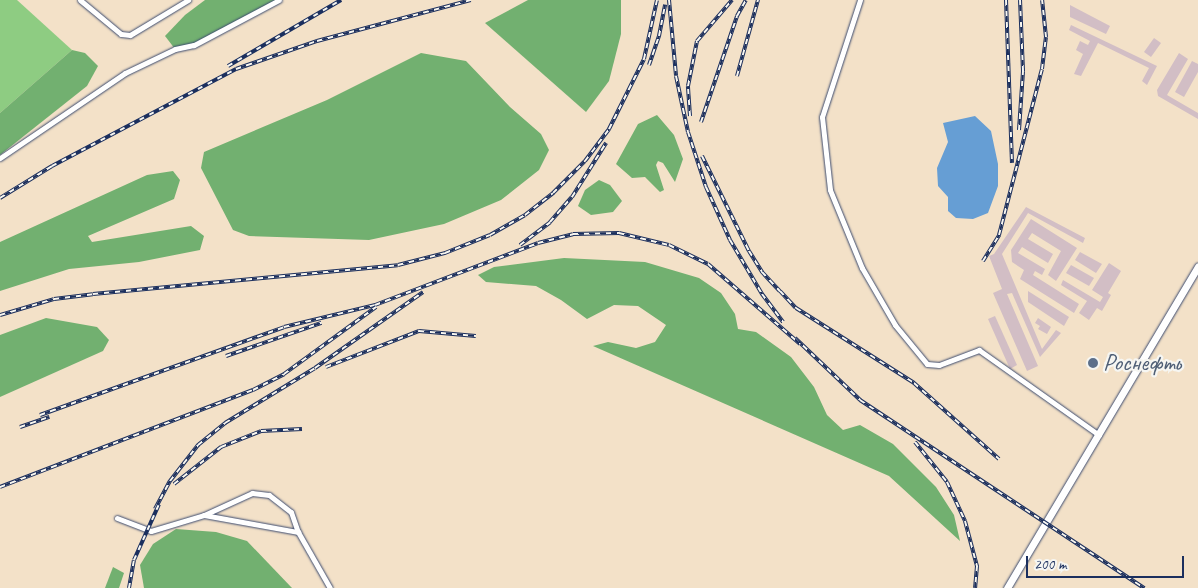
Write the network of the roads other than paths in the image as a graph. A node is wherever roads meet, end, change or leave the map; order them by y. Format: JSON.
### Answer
{"nodes":[{"id":1,"x":80,"y":0,"type":"edge"},
{"id":2,"x":188,"y":0,"type":"edge"},
{"id":3,"x":279,"y":0,"type":"edge"},
{"id":4,"x":860,"y":0,"type":"edge"},
{"id":5,"x":0,"y":158,"type":"edge"},
{"id":6,"x":1198,"y":266,"type":"edge"},
{"id":7,"x":1099,"y":435,"type":"junction"},
{"id":8,"x":204,"y":515,"type":"junction"},
{"id":9,"x":117,"y":518,"type":"dead end"},
{"id":10,"x":298,"y":532,"type":"junction"},
{"id":11,"x":330,"y":588,"type":"edge"},
{"id":12,"x":1007,"y":588,"type":"edge"}],
"edges":[{"from":1,"to":2,"type":"street"},
{"from":3,"to":5,"type":"street"},
{"from":4,"to":7,"type":"street"},
{"from":6,"to":7,"type":"street"},
{"from":7,"to":12,"type":"street"},
{"from":8,"to":9,"type":"street"},
{"from":8,"to":10,"type":"street"},
{"from":8,"to":10,"type":"street"},
{"from":10,"to":11,"type":"street"}]}
